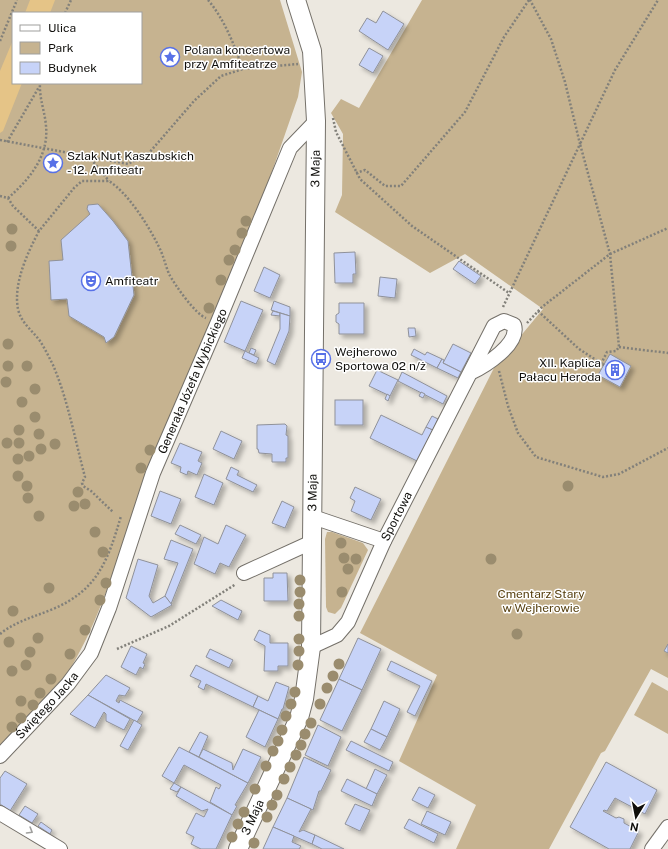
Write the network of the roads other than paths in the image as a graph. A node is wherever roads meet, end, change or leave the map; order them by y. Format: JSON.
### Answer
{"nodes":[{"id":1,"x":296,"y":0,"type":"edge"},
{"id":2,"x":316,"y":121,"type":"junction"},
{"id":3,"x":470,"y":373,"type":"junction"},
{"id":4,"x":313,"y":517,"type":"junction"},
{"id":5,"x":384,"y":541,"type":"junction"},
{"id":6,"x":312,"y":542,"type":"junction"},
{"id":7,"x":244,"y":573,"type":"road end"},
{"id":8,"x":311,"y":647,"type":"junction"},
{"id":9,"x":91,"y":654,"type":"joint"},
{"id":10,"x":0,"y":756,"type":"edge"},
{"id":11,"x":0,"y":813,"type":"edge"},
{"id":12,"x":668,"y":827,"type":"edge"},
{"id":13,"x":60,"y":849,"type":"edge"},
{"id":14,"x":238,"y":849,"type":"edge"},
{"id":15,"x":652,"y":849,"type":"edge"}],
"edges":[{"from":1,"to":2,"type":"main road","name":"3 Maja"},
{"from":2,"to":4,"type":"main road","name":"3 Maja"},
{"from":2,"to":9,"type":"street","name":"Generała Józefa Wybickiego"},
{"from":3,"to":3,"type":"street","name":"Sportowa"},
{"from":3,"to":5,"type":"street","name":"Sportowa"},
{"from":4,"to":5,"type":"street"},
{"from":4,"to":6,"type":"main road","name":"3 Maja"},
{"from":5,"to":8,"type":"street","name":"Sportowa"},
{"from":6,"to":7,"type":"street"},
{"from":6,"to":8,"type":"main road","name":"3 Maja"},
{"from":8,"to":14,"type":"main road","name":"3 Maja"},
{"from":9,"to":10,"type":"street","name":"Świętego Jacka"},
{"from":11,"to":13,"type":"street","one_way":true},
{"from":12,"to":15,"type":"street"}]}
